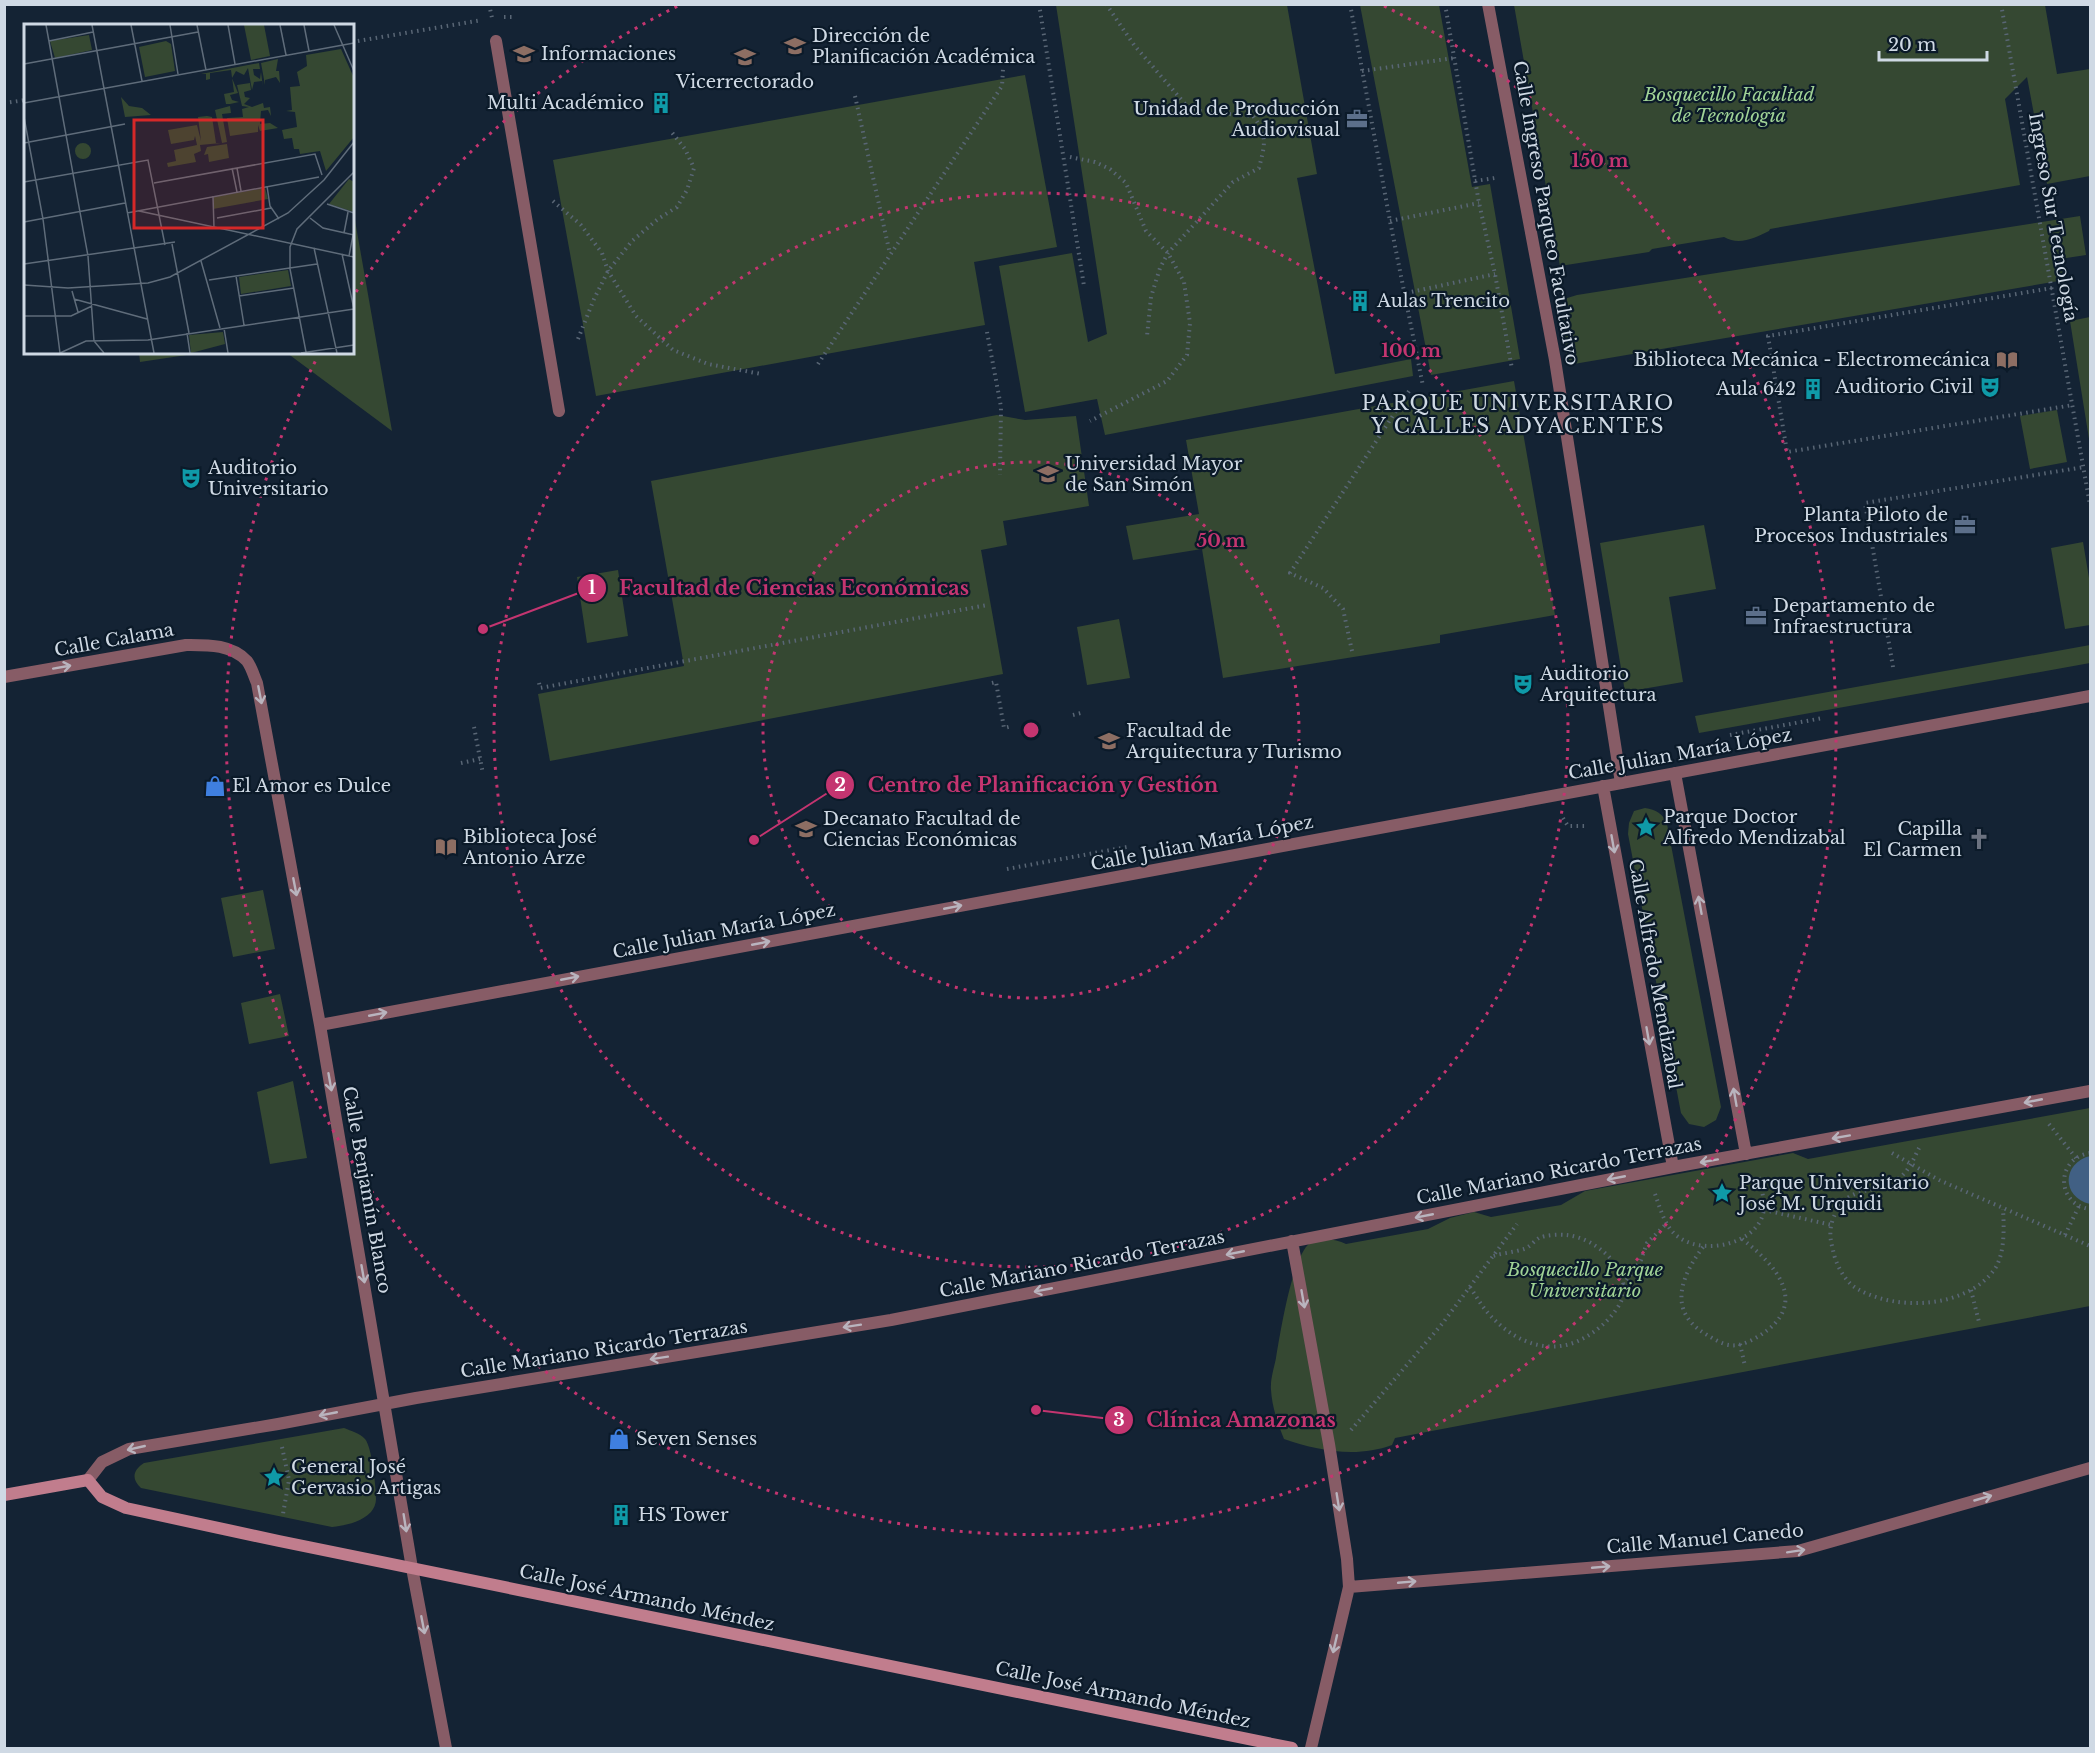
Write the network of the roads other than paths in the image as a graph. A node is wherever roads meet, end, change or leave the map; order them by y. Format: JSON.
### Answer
{"nodes":[{"id":1,"x":1488,"y":4,"type":"edge"},
{"id":2,"x":496,"y":41,"type":"dead end"},
{"id":3,"x":560,"y":411,"type":"dead end"},
{"id":4,"x":229,"y":649,"type":"joint"},
{"id":5,"x":4,"y":677,"type":"edge"},
{"id":6,"x":2091,"y":696,"type":"edge"},
{"id":7,"x":1675,"y":773,"type":"junction"},
{"id":8,"x":1621,"y":783,"type":"junction"},
{"id":9,"x":1603,"y":786,"type":"junction"},
{"id":10,"x":321,"y":1025,"type":"junction"},
{"id":11,"x":2091,"y":1090,"type":"edge"},
{"id":12,"x":1746,"y":1154,"type":"junction"},
{"id":13,"x":1673,"y":1167,"type":"junction"},
{"id":14,"x":1292,"y":1241,"type":"junction"},
{"id":15,"x":386,"y":1403,"type":"junction"},
{"id":16,"x":2091,"y":1468,"type":"edge"},
{"id":17,"x":88,"y":1480,"type":"junction"},
{"id":18,"x":4,"y":1495,"type":"edge"},
{"id":19,"x":412,"y":1568,"type":"junction"},
{"id":20,"x":1349,"y":1587,"type":"junction"},
{"id":21,"x":446,"y":1749,"type":"edge"},
{"id":22,"x":1292,"y":1749,"type":"edge"},
{"id":23,"x":1311,"y":1749,"type":"edge"}],
"edges":[{"from":1,"to":8,"type":"street","name":"Calle Ingreso Parqueo Facultativo"},
{"from":2,"to":3,"type":"street"},
{"from":5,"to":4,"type":"street","name":"Calle Calama","one_way":true},
{"from":4,"to":10,"type":"street","name":"Calle Benjamín Blanco","one_way":true},
{"from":6,"to":7,"type":"street","name":"Calle Julian María López"},
{"from":7,"to":8,"type":"street","name":"Calle Julian María López"},
{"from":12,"to":7,"type":"street","one_way":true},
{"from":8,"to":9,"type":"street","name":"Calle Julian María López"},
{"from":10,"to":9,"type":"street","name":"Calle Julian María López","one_way":true},
{"from":9,"to":13,"type":"street","name":"Calle Alfredo Mendizabal","one_way":true},
{"from":10,"to":15,"type":"street","name":"Calle Benjamín Blanco","one_way":true},
{"from":11,"to":12,"type":"street","name":"Calle Mariano Ricardo Terrazas","one_way":true},
{"from":12,"to":13,"type":"street","name":"Calle Mariano Ricardo Terrazas","one_way":true},
{"from":13,"to":14,"type":"street","name":"Calle Mariano Ricardo Terrazas","one_way":true},
{"from":14,"to":15,"type":"street","name":"Calle Mariano Ricardo Terrazas","one_way":true},
{"from":14,"to":20,"type":"street","one_way":true},
{"from":15,"to":17,"type":"street","name":"Calle Mariano Ricardo Terrazas","one_way":true},
{"from":15,"to":19,"type":"street","name":"Calle Benjamín Blanco","one_way":true},
{"from":20,"to":16,"type":"street","name":"Calle Manuel Canedo","one_way":true},
{"from":17,"to":18,"type":"street"},
{"from":17,"to":19,"type":"street","name":"Calle José Armando Méndez"},
{"from":19,"to":21,"type":"street","name":"Calle Benjamín Blanco","one_way":true},
{"from":19,"to":22,"type":"street","name":"Calle José Armando Méndez"},
{"from":20,"to":23,"type":"street","one_way":true}]}
